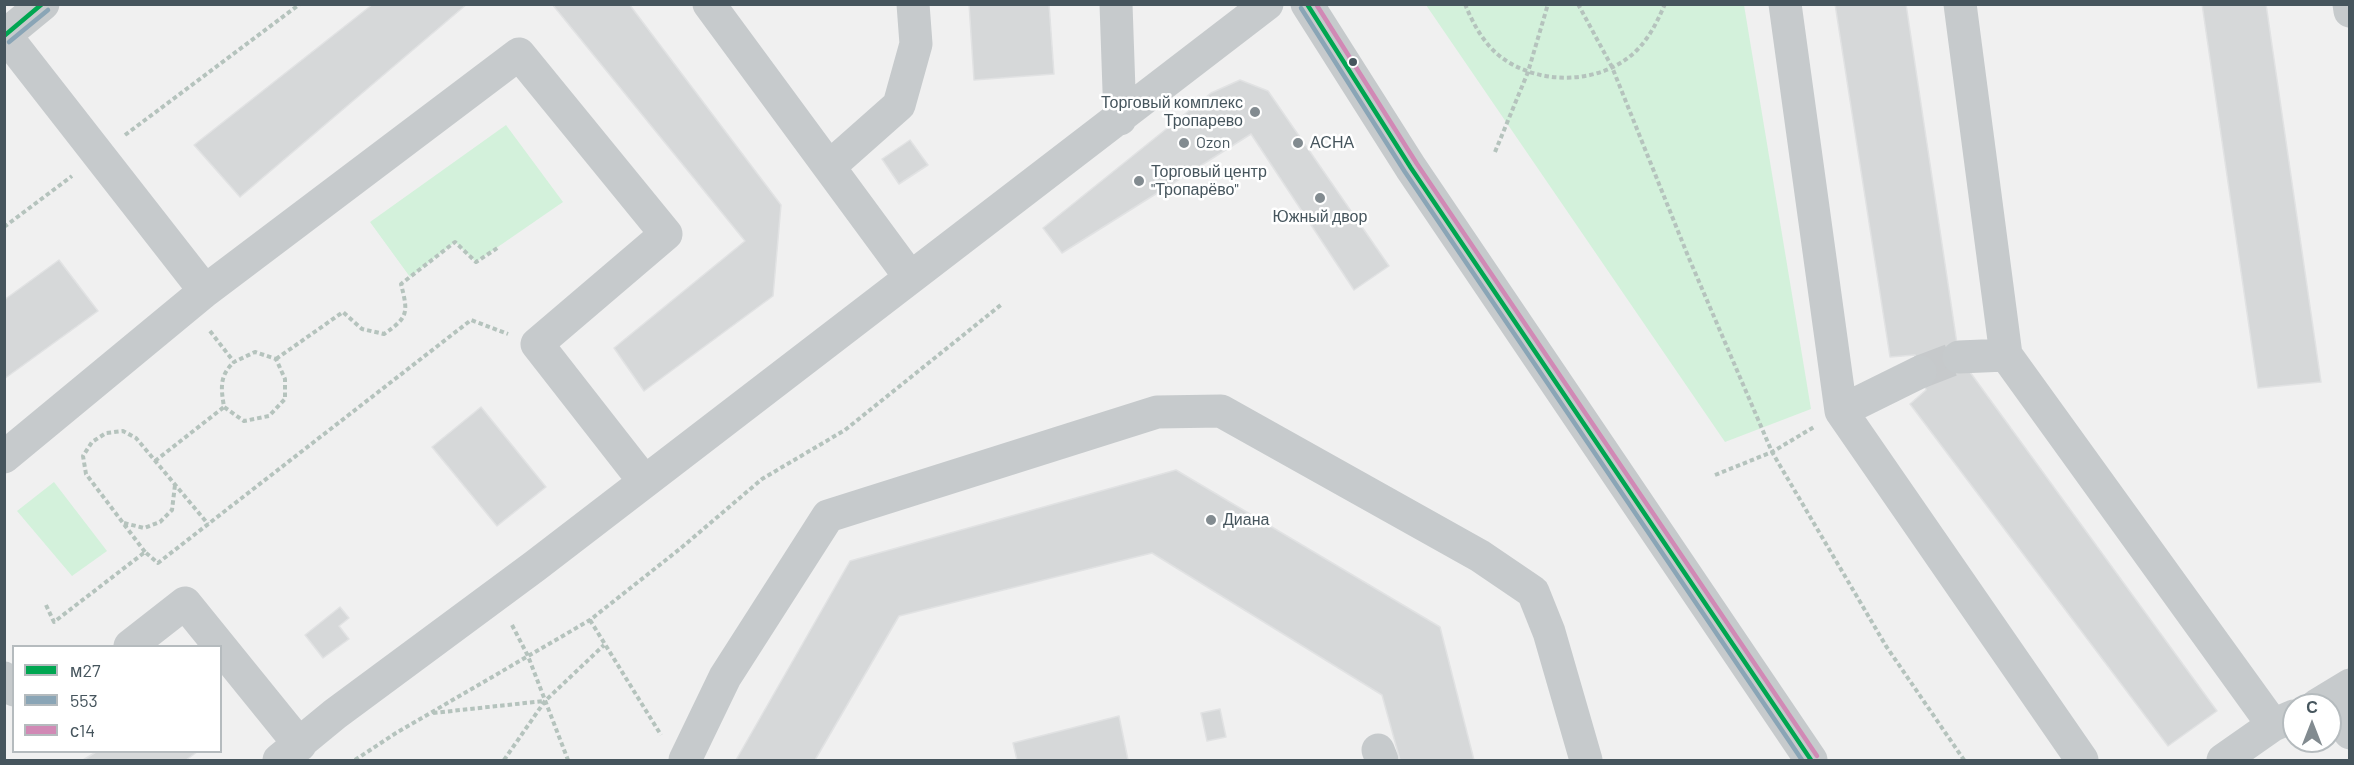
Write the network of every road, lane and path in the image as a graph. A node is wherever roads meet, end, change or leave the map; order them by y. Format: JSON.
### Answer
{"nodes":[{"id":1,"x":43,"y":4,"type":"edge"},
{"id":2,"x":300,"y":4,"type":"edge"},
{"id":3,"x":709,"y":4,"type":"edge"},
{"id":4,"x":913,"y":4,"type":"edge"},
{"id":5,"x":1116,"y":4,"type":"edge"},
{"id":6,"x":1267,"y":4,"type":"edge"},
{"id":7,"x":1308,"y":4,"type":"edge"},
{"id":8,"x":1465,"y":4,"type":"edge"},
{"id":9,"x":1548,"y":4,"type":"edge"},
{"id":10,"x":1578,"y":4,"type":"edge"},
{"id":11,"x":1665,"y":4,"type":"edge"},
{"id":12,"x":1785,"y":4,"type":"edge"},
{"id":13,"x":1960,"y":4,"type":"edge"},
{"id":14,"x":2349,"y":4,"type":"edge"},
{"id":15,"x":2349,"y":10,"type":"edge"},
{"id":16,"x":5,"y":36,"type":"edge"},
{"id":17,"x":1612,"y":67,"type":"junction"},
{"id":18,"x":1528,"y":72,"type":"junction"},
{"id":19,"x":1120,"y":119,"type":"junction"},
{"id":20,"x":1495,"y":152,"type":"dead end"},
{"id":21,"x":98,"y":156,"type":"junction"},
{"id":22,"x":829,"y":167,"type":"junction"},
{"id":23,"x":4,"y":227,"type":"edge"},
{"id":24,"x":500,"y":247,"type":"dead end"},
{"id":25,"x":910,"y":277,"type":"junction"},
{"id":26,"x":197,"y":298,"type":"junction"},
{"id":27,"x":1002,"y":304,"type":"dead end"},
{"id":28,"x":537,"y":344,"type":"junction"},
{"id":29,"x":2006,"y":355,"type":"junction"},
{"id":30,"x":1959,"y":357,"type":"tunnel mouth"},
{"id":31,"x":276,"y":359,"type":"junction"},
{"id":32,"x":234,"y":362,"type":"junction"},
{"id":33,"x":1920,"y":372,"type":"tunnel mouth"},
{"id":34,"x":224,"y":407,"type":"junction"},
{"id":35,"x":1841,"y":411,"type":"junction"},
{"id":36,"x":1772,"y":452,"type":"junction"},
{"id":37,"x":4,"y":457,"type":"edge"},
{"id":38,"x":155,"y":461,"type":"junction"},
{"id":39,"x":1715,"y":476,"type":"dead end"},
{"id":40,"x":644,"y":481,"type":"junction"},
{"id":41,"x":175,"y":485,"type":"junction"},
{"id":42,"x":123,"y":522,"type":"junction"},
{"id":43,"x":207,"y":524,"type":"junction"},
{"id":44,"x":146,"y":552,"type":"junction"},
{"id":45,"x":496,"y":595,"type":"junction"},
{"id":46,"x":46,"y":605,"type":"dead end"},
{"id":47,"x":590,"y":620,"type":"junction"},
{"id":48,"x":131,"y":645,"type":"edge"},
{"id":49,"x":214,"y":645,"type":"edge"},
{"id":50,"x":604,"y":645,"type":"junction"},
{"id":51,"x":222,"y":656,"type":"edge"},
{"id":52,"x":528,"y":656,"type":"junction"},
{"id":53,"x":545,"y":701,"type":"junction"},
{"id":54,"x":431,"y":713,"type":"junction"},
{"id":55,"x":2282,"y":719,"type":"edge"},
{"id":56,"x":2282,"y":721,"type":"edge"},
{"id":57,"x":675,"y":751,"type":"edge"},
{"id":58,"x":289,"y":752,"type":"edge"},
{"id":59,"x":355,"y":760,"type":"edge"},
{"id":60,"x":504,"y":760,"type":"edge"},
{"id":61,"x":568,"y":760,"type":"edge"},
{"id":62,"x":1587,"y":760,"type":"edge"},
{"id":63,"x":1812,"y":760,"type":"edge"},
{"id":64,"x":1964,"y":760,"type":"edge"},
{"id":65,"x":2082,"y":760,"type":"edge"},
{"id":66,"x":2223,"y":760,"type":"edge"}],
"edges":[{"from":1,"to":16,"type":"street"},
{"from":2,"to":21,"type":"path"},
{"from":3,"to":22,"type":"street"},
{"from":4,"to":22,"type":"street"},
{"from":5,"to":19,"type":"street"},
{"from":6,"to":19,"type":"street"},
{"from":7,"to":63,"type":"street"},
{"from":8,"to":18,"type":"path"},
{"from":9,"to":18,"type":"path"},
{"from":10,"to":17,"type":"path"},
{"from":11,"to":17,"type":"path"},
{"from":12,"to":35,"type":"street"},
{"from":13,"to":29,"type":"street"},
{"from":14,"to":15,"type":"street"},
{"from":16,"to":21,"type":"street"},
{"from":17,"to":18,"type":"path"},
{"from":17,"to":36,"type":"path"},
{"from":18,"to":20,"type":"path"},
{"from":19,"to":25,"type":"street"},
{"from":21,"to":23,"type":"path"},
{"from":21,"to":26,"type":"street"},
{"from":22,"to":25,"type":"street"},
{"from":24,"to":31,"type":"path"},
{"from":25,"to":40,"type":"street"},
{"from":26,"to":28,"type":"street"},
{"from":26,"to":32,"type":"path"},
{"from":26,"to":37,"type":"street"},
{"from":27,"to":47,"type":"path"},
{"from":28,"to":40,"type":"street"},
{"from":28,"to":43,"type":"path"},
{"from":29,"to":30,"type":"street"},
{"from":29,"to":55,"type":"street"},
{"from":31,"to":32,"type":"path"},
{"from":31,"to":34,"type":"path"},
{"from":32,"to":34,"type":"path"},
{"from":33,"to":35,"type":"street"},
{"from":34,"to":38,"type":"path"},
{"from":35,"to":36,"type":"path"},
{"from":35,"to":65,"type":"street"},
{"from":36,"to":39,"type":"path"},
{"from":36,"to":64,"type":"path"},
{"from":38,"to":41,"type":"path"},
{"from":38,"to":42,"type":"path"},
{"from":40,"to":45,"type":"street"},
{"from":41,"to":42,"type":"path"},
{"from":41,"to":43,"type":"path"},
{"from":42,"to":44,"type":"path"},
{"from":43,"to":44,"type":"path"},
{"from":44,"to":46,"type":"path"},
{"from":45,"to":52,"type":"path"},
{"from":45,"to":58,"type":"street"},
{"from":47,"to":50,"type":"path"},
{"from":47,"to":52,"type":"path"},
{"from":48,"to":49,"type":"street"},
{"from":50,"to":53,"type":"path"},
{"from":50,"to":57,"type":"path"},
{"from":51,"to":58,"type":"street"},
{"from":52,"to":53,"type":"path"},
{"from":52,"to":54,"type":"path"},
{"from":53,"to":54,"type":"path"},
{"from":53,"to":60,"type":"path"},
{"from":53,"to":61,"type":"path"},
{"from":54,"to":59,"type":"path"},
{"from":56,"to":66,"type":"street"},
{"from":57,"to":62,"type":"street"}]}
